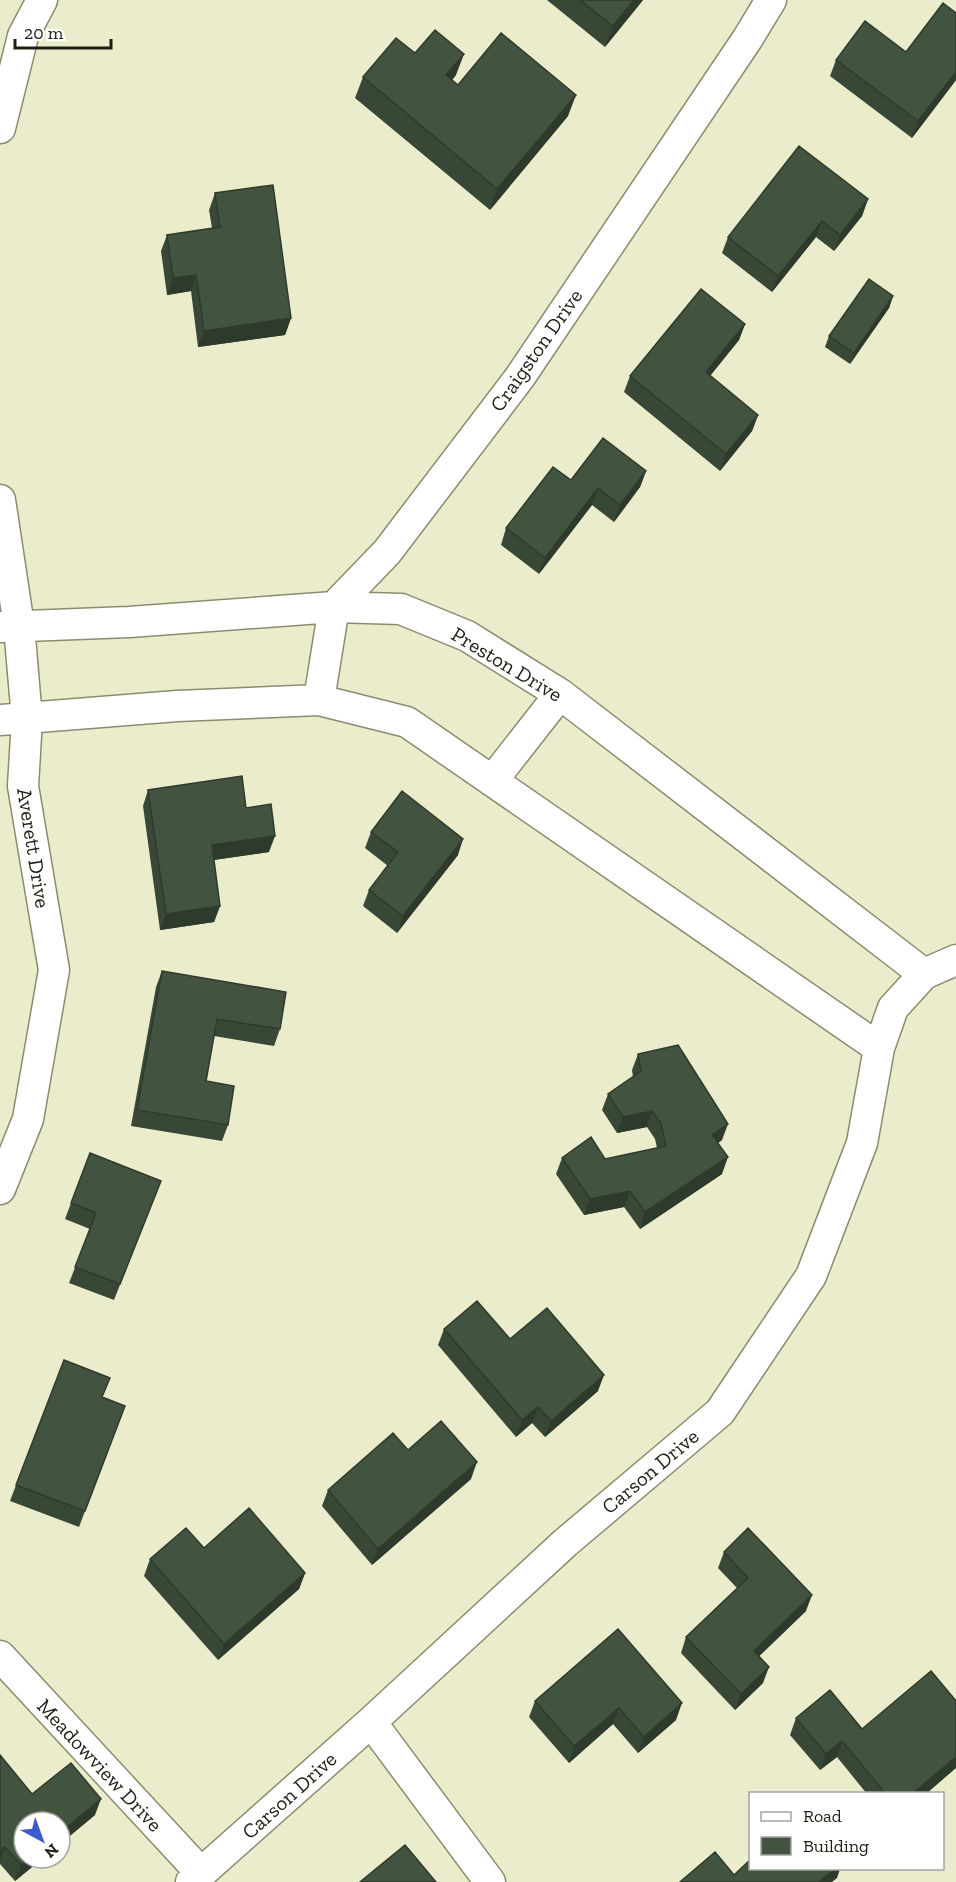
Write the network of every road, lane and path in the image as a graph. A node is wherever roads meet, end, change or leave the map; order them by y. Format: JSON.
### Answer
{"nodes":[{"id":1,"x":42,"y":0,"type":"edge"},
{"id":2,"x":771,"y":0,"type":"edge"},
{"id":3,"x":0,"y":128,"type":"edge"},
{"id":4,"x":0,"y":500,"type":"edge"},
{"id":5,"x":334,"y":607,"type":"junction"},
{"id":6,"x":9,"y":626,"type":"edge"},
{"id":7,"x":560,"y":694,"type":"junction"},
{"id":8,"x":319,"y":700,"type":"junction"},
{"id":9,"x":13,"y":720,"type":"edge"},
{"id":10,"x":492,"y":781,"type":"junction"},
{"id":11,"x":956,"y":960,"type":"edge"},
{"id":12,"x":924,"y":974,"type":"junction"},
{"id":13,"x":879,"y":1048,"type":"junction"},
{"id":14,"x":0,"y":1189,"type":"edge"},
{"id":15,"x":0,"y":1656,"type":"edge"},
{"id":16,"x":371,"y":1722,"type":"junction"},
{"id":17,"x":196,"y":1878,"type":"edge"},
{"id":18,"x":490,"y":1882,"type":"edge"}],
"edges":[{"from":1,"to":3,"type":"street"},
{"from":2,"to":5,"type":"street","name":"Craigston Drive"},
{"from":4,"to":6,"type":"street","name":"Averett Drive"},
{"from":5,"to":6,"type":"street","name":"Preston Drive"},
{"from":5,"to":7,"type":"street","name":"Preston Drive"},
{"from":5,"to":8,"type":"street"},
{"from":6,"to":9,"type":"street","name":"Averett Drive"},
{"from":7,"to":10,"type":"street"},
{"from":7,"to":12,"type":"street","name":"Preston Drive"},
{"from":8,"to":9,"type":"street"},
{"from":8,"to":10,"type":"street"},
{"from":9,"to":14,"type":"street","name":"Averett Drive"},
{"from":10,"to":13,"type":"street"},
{"from":11,"to":12,"type":"street","name":"Carson Drive"},
{"from":12,"to":13,"type":"street","name":"Carson Drive"},
{"from":13,"to":16,"type":"street","name":"Carson Drive"},
{"from":15,"to":17,"type":"street","name":"Meadowview Drive"},
{"from":16,"to":17,"type":"street","name":"Carson Drive"},
{"from":16,"to":18,"type":"street"}]}
